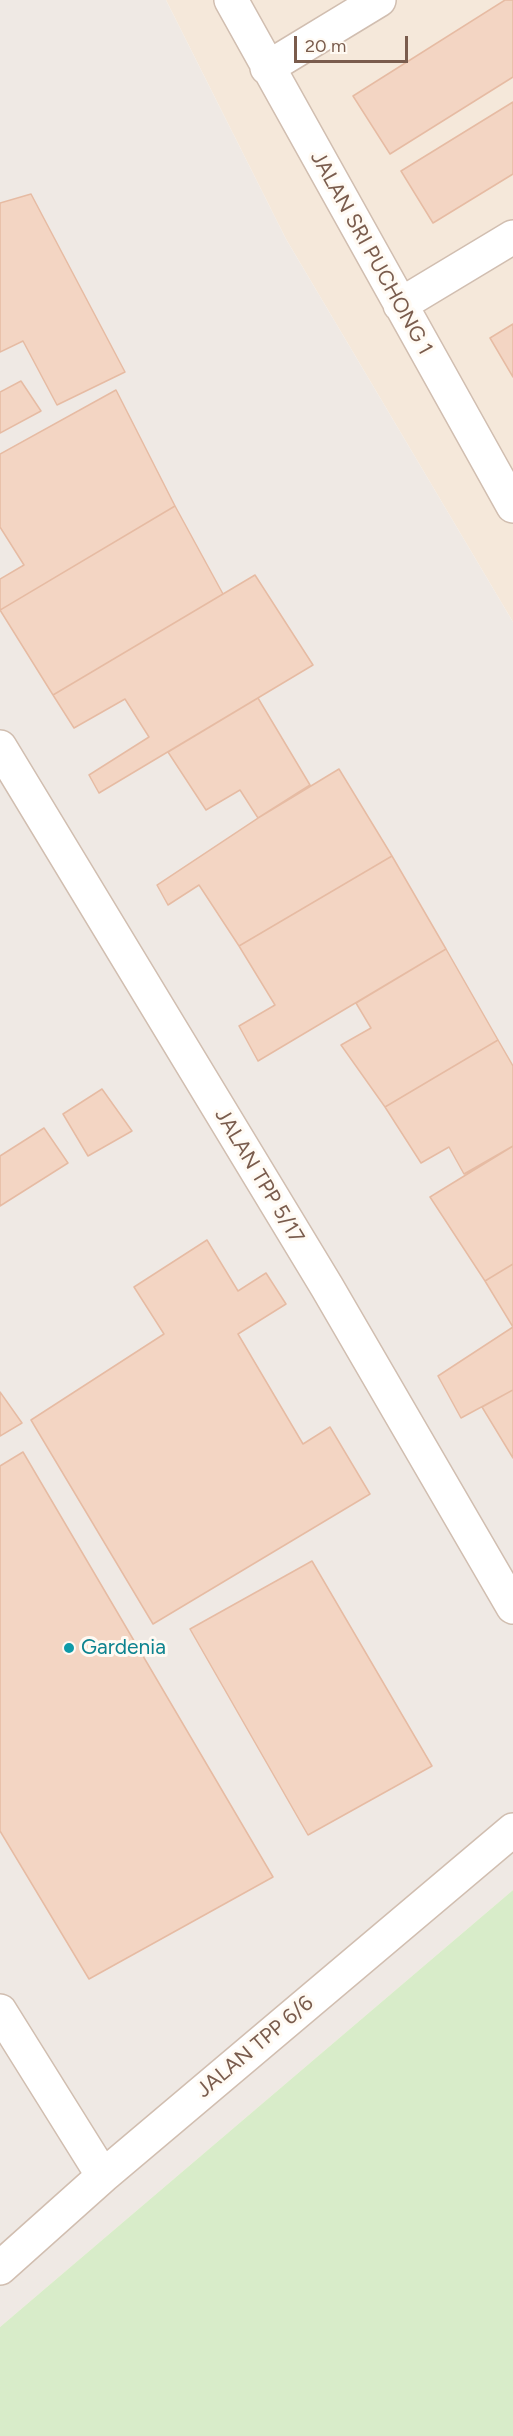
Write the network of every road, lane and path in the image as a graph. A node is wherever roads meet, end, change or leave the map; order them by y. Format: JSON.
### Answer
{"nodes":[{"id":1,"x":231,"y":0,"type":"edge"},
{"id":2,"x":379,"y":0,"type":"edge"},
{"id":3,"x":267,"y":68,"type":"junction"},
{"id":4,"x":513,"y":237,"type":"edge"},
{"id":5,"x":400,"y":305,"type":"junction"},
{"id":6,"x":513,"y":506,"type":"edge"},
{"id":7,"x":0,"y":747,"type":"edge"},
{"id":8,"x":513,"y":1607,"type":"edge"},
{"id":9,"x":513,"y":1830,"type":"edge"},
{"id":10,"x":0,"y":2011,"type":"edge"},
{"id":11,"x":103,"y":2176,"type":"junction"},
{"id":12,"x":0,"y":2268,"type":"edge"}],
"edges":[{"from":1,"to":3,"type":"street","name":"JALAN SRI PUCHONG 1"},
{"from":2,"to":3,"type":"street"},
{"from":3,"to":5,"type":"street","name":"JALAN SRI PUCHONG 1"},
{"from":4,"to":5,"type":"street"},
{"from":5,"to":6,"type":"street","name":"JALAN SRI PUCHONG 1"},
{"from":7,"to":8,"type":"street","name":"JALAN TPP 5/17"},
{"from":9,"to":11,"type":"street","name":"JALAN TPP 6/6"},
{"from":10,"to":11,"type":"street"},
{"from":11,"to":12,"type":"street","name":"JALAN TPP 6/6"}]}
